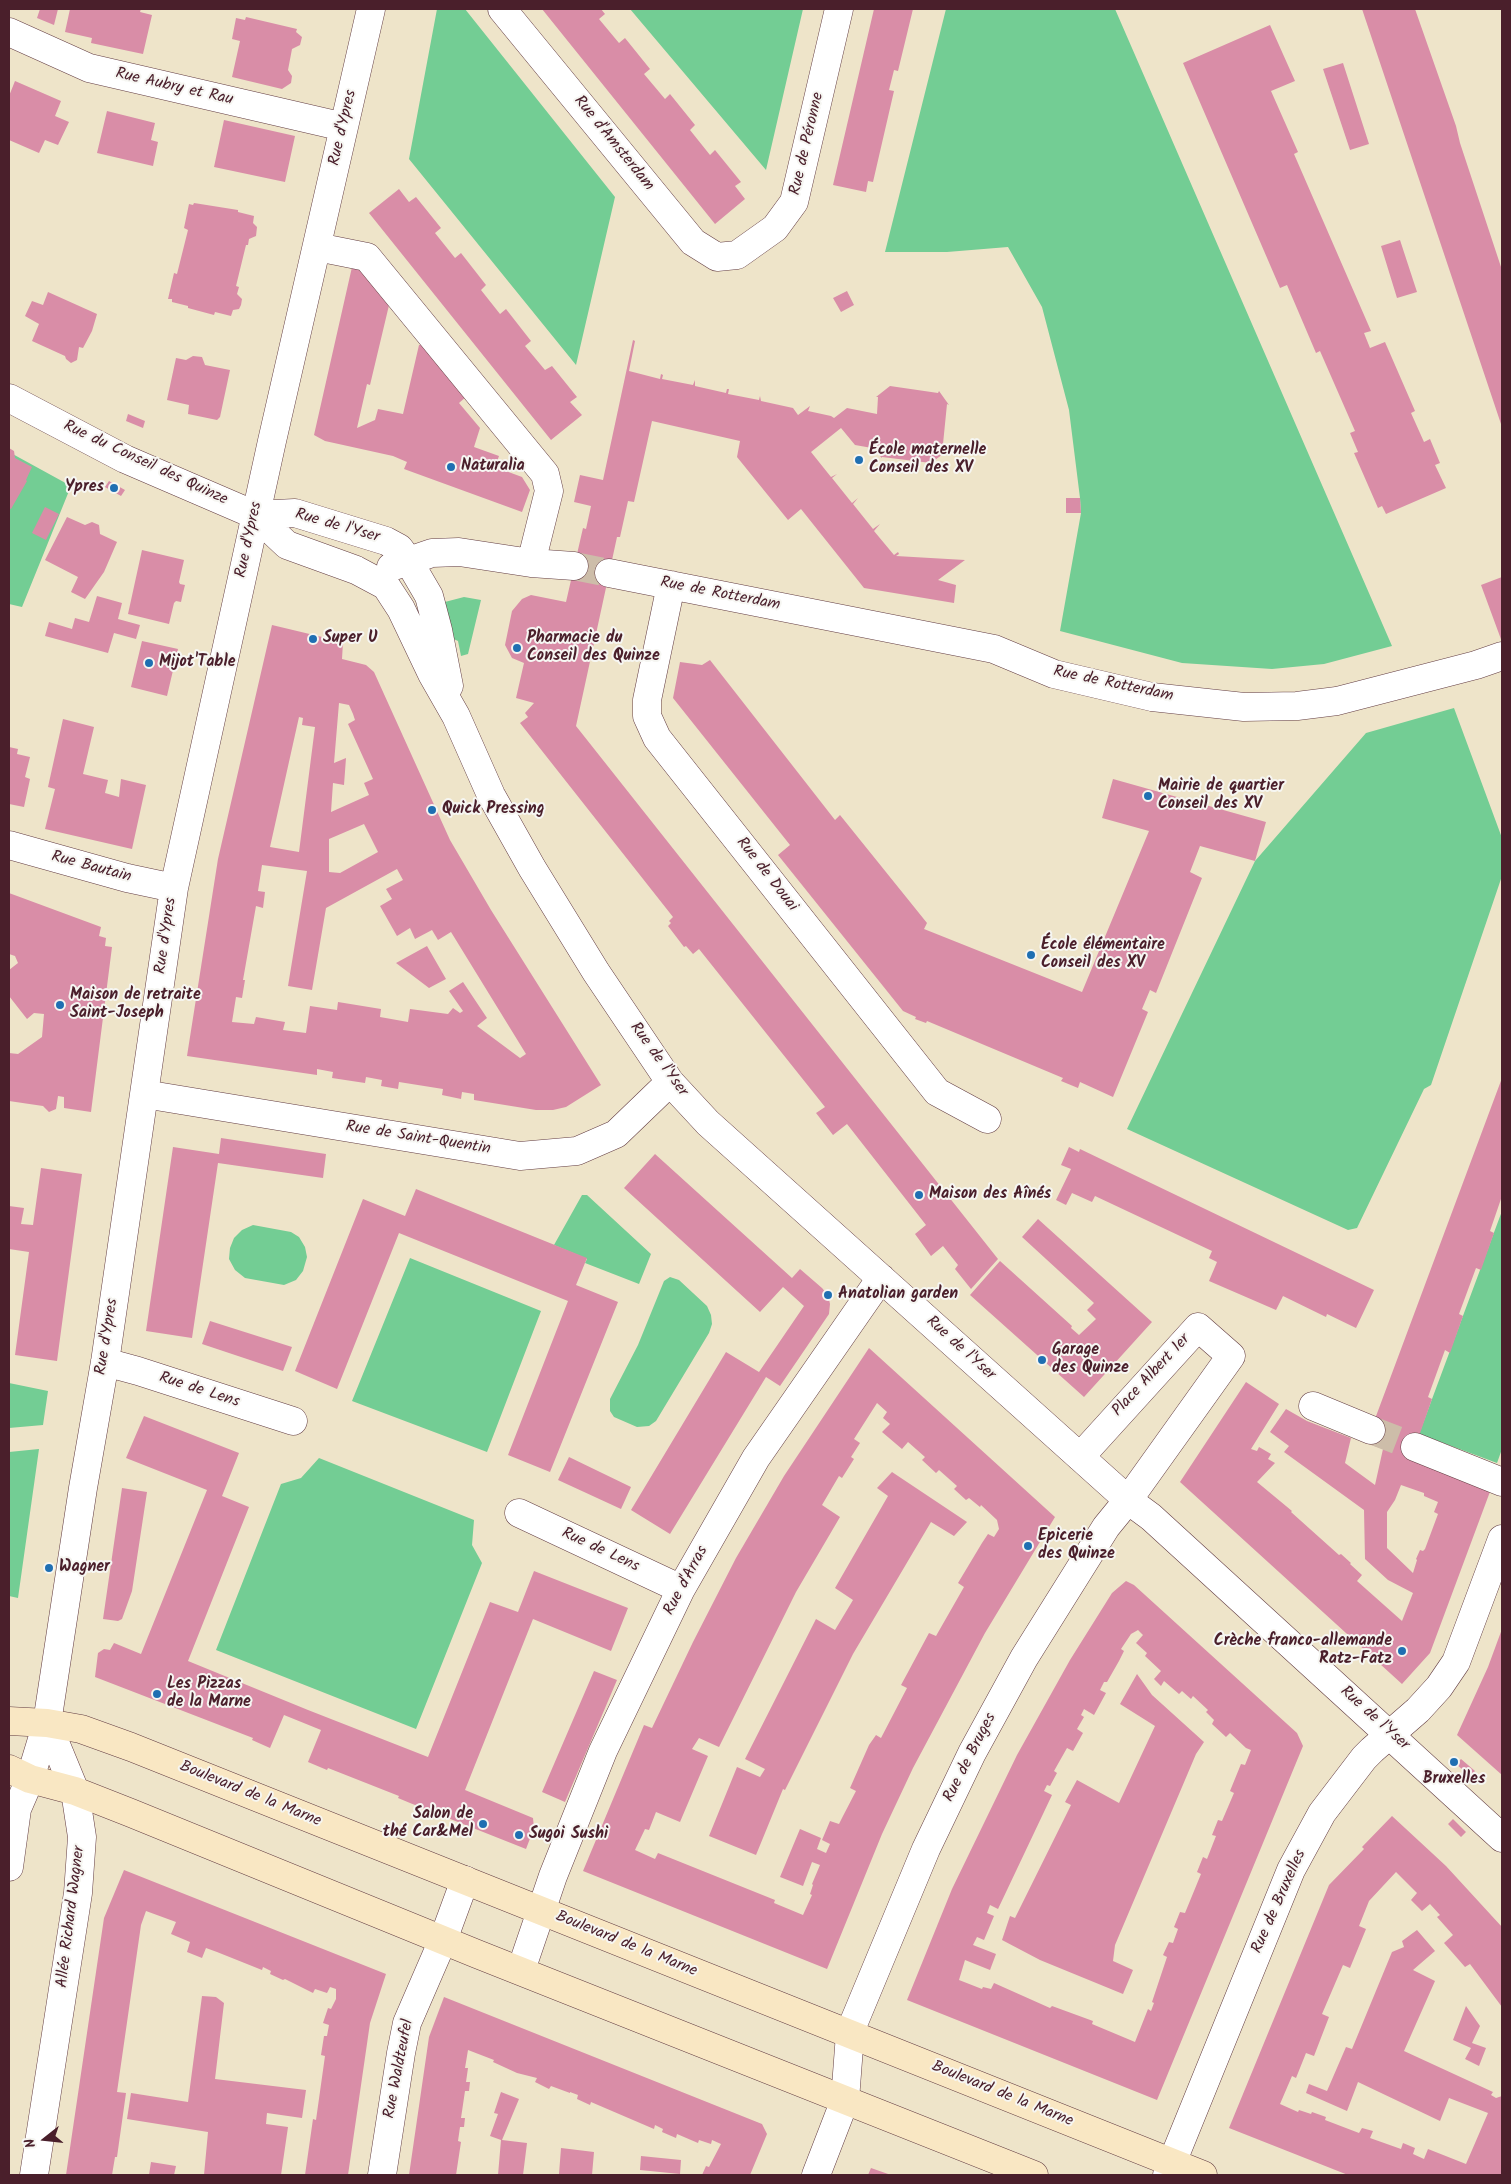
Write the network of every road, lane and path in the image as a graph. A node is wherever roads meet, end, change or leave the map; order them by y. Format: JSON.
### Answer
{"nodes":[{"id":1,"x":371,"y":9,"type":"edge"},
{"id":2,"x":502,"y":9,"type":"edge"},
{"id":3,"x":839,"y":9,"type":"edge"},
{"id":4,"x":9,"y":32,"type":"edge"},
{"id":5,"x":344,"y":127,"type":"junction"},
{"id":6,"x":317,"y":247,"type":"junction"},
{"id":7,"x":737,"y":255,"type":"joint"},
{"id":8,"x":9,"y":398,"type":"edge"},
{"id":9,"x":256,"y":515,"type":"junction"},
{"id":10,"x":408,"y":560,"type":"junction"},
{"id":11,"x":531,"y":563,"type":"junction"},
{"id":12,"x":574,"y":566,"type":"tunnel mouth"},
{"id":13,"x":356,"y":570,"type":"junction"},
{"id":14,"x":609,"y":573,"type":"tunnel mouth"},
{"id":15,"x":672,"y":585,"type":"junction"},
{"id":16,"x":1502,"y":656,"type":"edge"},
{"id":17,"x":456,"y":716,"type":"junction"},
{"id":18,"x":9,"y":845,"type":"edge"},
{"id":19,"x":174,"y":888,"type":"junction"},
{"id":20,"x":670,"y":1082,"type":"junction"},
{"id":21,"x":144,"y":1094,"type":"junction"},
{"id":22,"x":987,"y":1119,"type":"dead end"},
{"id":23,"x":881,"y":1278,"type":"junction"},
{"id":24,"x":105,"y":1362,"type":"junction"},
{"id":25,"x":1313,"y":1406,"type":"dead end"},
{"id":26,"x":293,"y":1421,"type":"dead end"},
{"id":27,"x":1371,"y":1430,"type":"tunnel mouth"},
{"id":28,"x":1415,"y":1447,"type":"tunnel mouth"},
{"id":29,"x":1080,"y":1457,"type":"junction"},
{"id":30,"x":1502,"y":1482,"type":"edge"},
{"id":31,"x":1128,"y":1500,"type":"junction"},
{"id":32,"x":519,"y":1513,"type":"dead end"},
{"id":33,"x":1502,"y":1539,"type":"edge"},
{"id":34,"x":681,"y":1588,"type":"junction"},
{"id":35,"x":9,"y":1721,"type":"edge"},
{"id":36,"x":47,"y":1723,"type":"junction"},
{"id":37,"x":1389,"y":1734,"type":"junction"},
{"id":38,"x":20,"y":1774,"type":"edge"},
{"id":39,"x":75,"y":1791,"type":"junction"},
{"id":40,"x":1502,"y":1838,"type":"edge"},
{"id":41,"x":9,"y":1867,"type":"edge"},
{"id":42,"x":465,"y":1880,"type":"junction"},
{"id":43,"x":541,"y":1911,"type":"junction"},
{"id":44,"x":443,"y":1940,"type":"junction"},
{"id":45,"x":521,"y":1970,"type":"junction"},
{"id":46,"x":850,"y":2034,"type":"junction"},
{"id":47,"x":846,"y":2100,"type":"junction"},
{"id":48,"x":1170,"y":2169,"type":"edge"},
{"id":49,"x":34,"y":2175,"type":"edge"},
{"id":50,"x":382,"y":2175,"type":"edge"},
{"id":51,"x":816,"y":2175,"type":"edge"},
{"id":52,"x":1034,"y":2175,"type":"edge"},
{"id":53,"x":1203,"y":2175,"type":"edge"}],
"edges":[{"from":1,"to":5,"type":"street","name":"Rue d'Ypres"},
{"from":2,"to":7,"type":"street","name":"Rue d'Amsterdam"},
{"from":3,"to":7,"type":"street","name":"Rue de Péronne"},
{"from":4,"to":5,"type":"street","name":"Rue Aubry et Rau"},
{"from":5,"to":6,"type":"street","name":"Rue d'Ypres"},
{"from":6,"to":9,"type":"street","name":"Rue d'Ypres"},
{"from":6,"to":11,"type":"street"},
{"from":8,"to":9,"type":"street","name":"Rue du Conseil des Quinze"},
{"from":9,"to":10,"type":"street","name":"Rue de l'Yser"},
{"from":9,"to":13,"type":"street","name":"Rue de l'Yser"},
{"from":9,"to":19,"type":"street","name":"Rue d'Ypres"},
{"from":10,"to":11,"type":"street"},
{"from":10,"to":13,"type":"street","name":"Rue de l'Yser"},
{"from":10,"to":17,"type":"street","name":"Rue de l'Yser"},
{"from":11,"to":12,"type":"street"},
{"from":13,"to":17,"type":"street","name":"Rue de l'Yser"},
{"from":14,"to":15,"type":"street","name":"Rue de Rotterdam"},
{"from":15,"to":16,"type":"street","name":"Rue de Rotterdam"},
{"from":15,"to":22,"type":"street","name":"Rue de Douai"},
{"from":17,"to":20,"type":"street","name":"Rue de l'Yser"},
{"from":18,"to":19,"type":"street","name":"Rue Bautain"},
{"from":19,"to":21,"type":"street","name":"Rue d'Ypres"},
{"from":20,"to":21,"type":"street","name":"Rue de Saint-Quentin"},
{"from":20,"to":23,"type":"street","name":"Rue de l'Yser"},
{"from":21,"to":24,"type":"street","name":"Rue d'Ypres"},
{"from":23,"to":29,"type":"street","name":"Rue de l'Yser"},
{"from":23,"to":34,"type":"street","name":"Rue d'Arras"},
{"from":24,"to":26,"type":"street","name":"Rue de Lens"},
{"from":24,"to":36,"type":"street","name":"Rue d'Ypres"},
{"from":25,"to":27,"type":"street"},
{"from":28,"to":30,"type":"street"},
{"from":29,"to":31,"type":"street","name":"Rue de l'Yser"},
{"from":29,"to":31,"type":"street","name":"Place Albert 1er"},
{"from":31,"to":37,"type":"street","name":"Rue de l'Yser"},
{"from":31,"to":46,"type":"street","name":"Rue de Bruges"},
{"from":32,"to":34,"type":"street","name":"Rue de Lens"},
{"from":33,"to":37,"type":"street","name":"Rue de Bruxelles"},
{"from":34,"to":43,"type":"street","name":"Rue d'Arras"},
{"from":35,"to":36,"type":"street","name":"Boulevard de la Marne"},
{"from":36,"to":38,"type":"street"},
{"from":36,"to":39,"type":"street","name":"Allée Richard Wagner"},
{"from":36,"to":42,"type":"street","name":"Boulevard de la Marne"},
{"from":37,"to":40,"type":"street","name":"Rue de l'Yser"},
{"from":37,"to":48,"type":"street","name":"Rue de Bruxelles"},
{"from":38,"to":39,"type":"street"},
{"from":38,"to":41,"type":"street"},
{"from":39,"to":44,"type":"street"},
{"from":39,"to":49,"type":"street","name":"Allée Richard Wagner"},
{"from":42,"to":43,"type":"street","name":"Boulevard de la Marne"},
{"from":42,"to":44,"type":"street","name":"Rue Waldteufel"},
{"from":43,"to":45,"type":"street","name":"Rue d'Arras"},
{"from":43,"to":46,"type":"street","name":"Boulevard de la Marne"},
{"from":44,"to":45,"type":"street"},
{"from":44,"to":50,"type":"street","name":"Rue Waldteufel"},
{"from":45,"to":47,"type":"street"},
{"from":46,"to":47,"type":"street","name":"Rue de Bruges"},
{"from":46,"to":48,"type":"street","name":"Boulevard de la Marne"},
{"from":47,"to":51,"type":"street","name":"Rue de Bruges"},
{"from":47,"to":52,"type":"street"},
{"from":48,"to":53,"type":"street","name":"Boulevard de la Marne"}]}
